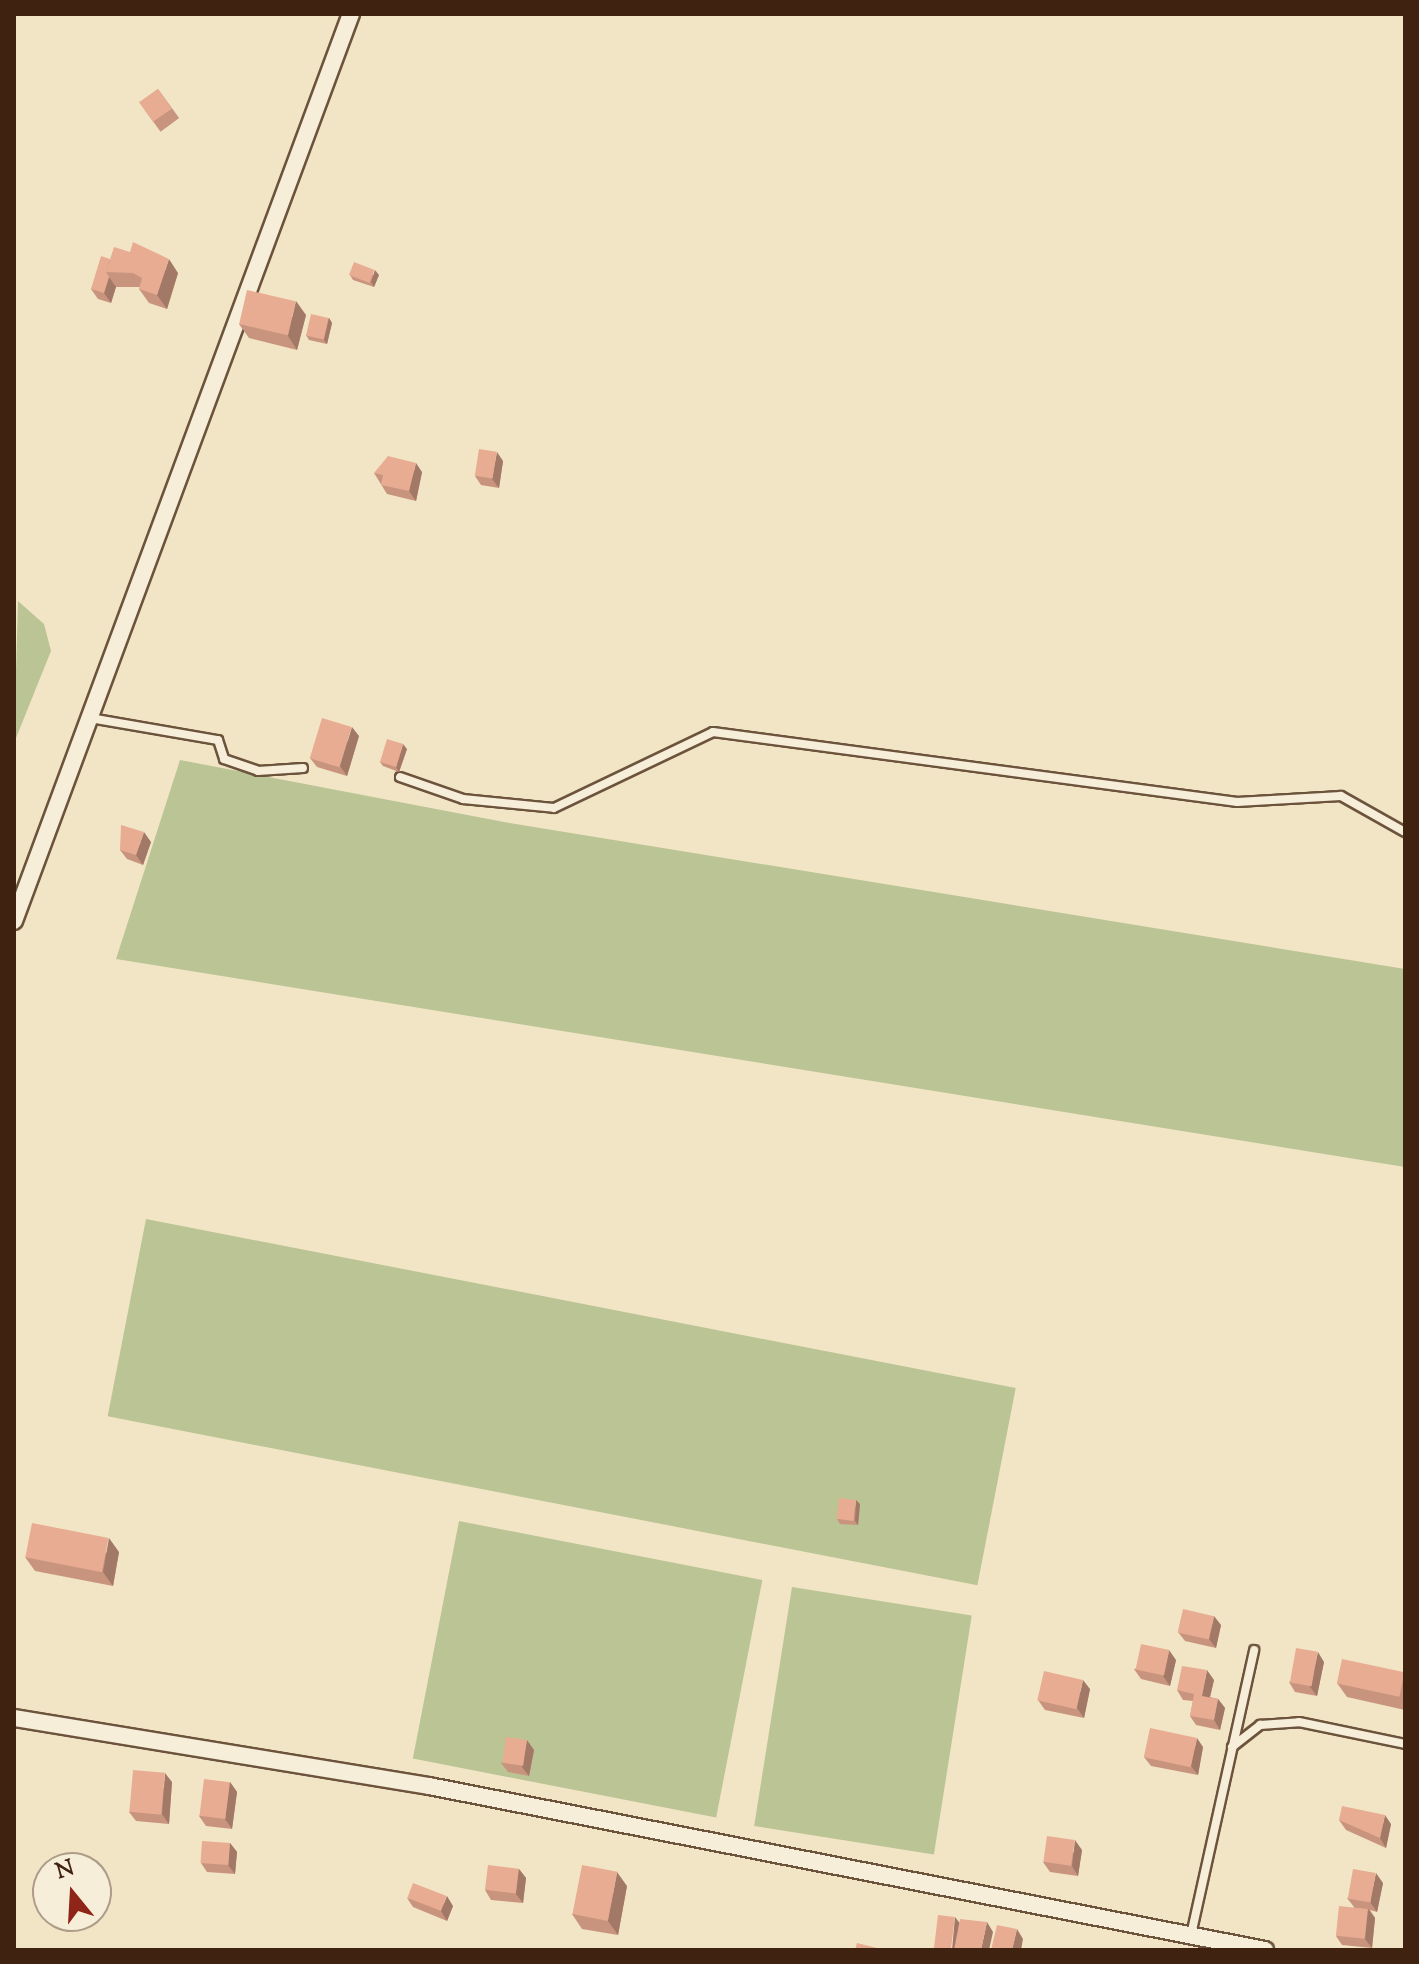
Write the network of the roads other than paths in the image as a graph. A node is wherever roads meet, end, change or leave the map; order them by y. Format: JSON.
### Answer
{"nodes":[{"id":1,"x":351,"y":14,"type":"edge"},
{"id":2,"x":90,"y":718,"type":"junction"},
{"id":3,"x":303,"y":768,"type":"dead end"},
{"id":4,"x":400,"y":777,"type":"dead end"},
{"id":5,"x":1405,"y":832,"type":"edge"},
{"id":6,"x":14,"y":921,"type":"edge"},
{"id":7,"x":1254,"y":1650,"type":"dead end"},
{"id":8,"x":14,"y":1718,"type":"edge"},
{"id":9,"x":1405,"y":1744,"type":"edge"},
{"id":10,"x":1231,"y":1748,"type":"junction"},
{"id":11,"x":1191,"y":1936,"type":"junction"},
{"id":12,"x":1265,"y":1950,"type":"edge"}],
"edges":[{"from":1,"to":2,"type":"street"},
{"from":2,"to":3,"type":"lane"},
{"from":2,"to":6,"type":"street"},
{"from":4,"to":5,"type":"lane"},
{"from":7,"to":10,"type":"lane"},
{"from":8,"to":11,"type":"street"},
{"from":9,"to":10,"type":"lane"},
{"from":10,"to":11,"type":"lane"},
{"from":11,"to":12,"type":"street"}]}
